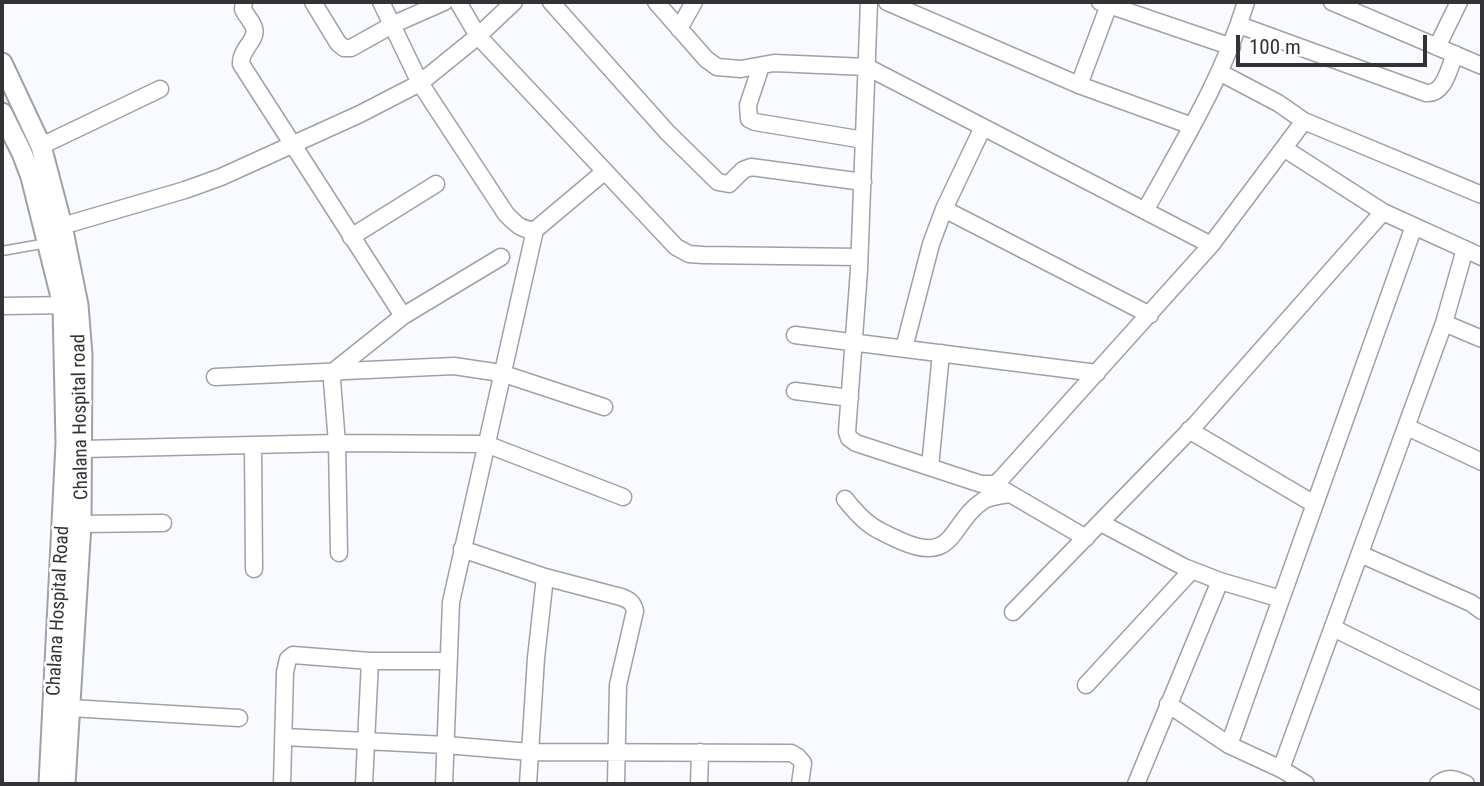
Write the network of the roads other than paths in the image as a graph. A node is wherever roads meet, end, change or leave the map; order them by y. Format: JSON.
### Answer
{"nodes":[{"id":1,"x":244,"y":2,"type":"edge"},
{"id":2,"x":313,"y":2,"type":"edge"},
{"id":3,"x":381,"y":2,"type":"edge"},
{"id":4,"x":444,"y":2,"type":"edge"},
{"id":5,"x":458,"y":2,"type":"edge"},
{"id":6,"x":514,"y":2,"type":"edge"},
{"id":7,"x":551,"y":2,"type":"edge"},
{"id":8,"x":656,"y":2,"type":"edge"},
{"id":9,"x":694,"y":2,"type":"edge"},
{"id":10,"x":869,"y":2,"type":"edge"},
{"id":11,"x":887,"y":2,"type":"edge"},
{"id":12,"x":1246,"y":2,"type":"edge"},
{"id":13,"x":1332,"y":2,"type":"edge"},
{"id":14,"x":1459,"y":2,"type":"edge"},
{"id":15,"x":1106,"y":3,"type":"edge"},
{"id":16,"x":394,"y":24,"type":"junction"},
{"id":17,"x":1239,"y":25,"type":"junction"},
{"id":18,"x":678,"y":29,"type":"junction"},
{"id":19,"x":478,"y":36,"type":"junction"},
{"id":20,"x":1232,"y":47,"type":"junction"},
{"id":21,"x":1437,"y":47,"type":"junction"},
{"id":22,"x":1455,"y":54,"type":"junction"},
{"id":23,"x":2,"y":63,"type":"edge"},
{"id":24,"x":761,"y":66,"type":"junction"},
{"id":25,"x":1482,"y":66,"type":"edge"},
{"id":26,"x":867,"y":67,"type":"junction"},
{"id":27,"x":1221,"y":73,"type":"junction"},
{"id":28,"x":420,"y":83,"type":"junction"},
{"id":29,"x":1079,"y":85,"type":"junction"},
{"id":30,"x":160,"y":89,"type":"dead end"},
{"id":31,"x":21,"y":101,"type":"junction"},
{"id":32,"x":1304,"y":121,"type":"junction"},
{"id":33,"x":3,"y":122,"type":"edge"},
{"id":34,"x":1192,"y":125,"type":"junction"},
{"id":35,"x":983,"y":127,"type":"junction"},
{"id":36,"x":864,"y":140,"type":"junction"},
{"id":37,"x":293,"y":145,"type":"junction"},
{"id":38,"x":41,"y":146,"type":"junction"},
{"id":39,"x":1285,"y":149,"type":"junction"},
{"id":40,"x":604,"y":172,"type":"junction"},
{"id":41,"x":863,"y":182,"type":"junction"},
{"id":42,"x":436,"y":184,"type":"dead end"},
{"id":43,"x":1482,"y":195,"type":"edge"},
{"id":44,"x":944,"y":209,"type":"junction"},
{"id":45,"x":1145,"y":211,"type":"junction"},
{"id":46,"x":1383,"y":212,"type":"junction"},
{"id":47,"x":62,"y":226,"type":"junction"},
{"id":48,"x":1415,"y":226,"type":"junction"},
{"id":49,"x":535,"y":230,"type":"junction"},
{"id":50,"x":351,"y":237,"type":"junction"},
{"id":51,"x":47,"y":243,"type":"junction"},
{"id":52,"x":1211,"y":245,"type":"junction"},
{"id":53,"x":1465,"y":249,"type":"junction"},
{"id":54,"x":2,"y":251,"type":"edge"},
{"id":55,"x":501,"y":257,"type":"dead end"},
{"id":56,"x":859,"y":257,"type":"junction"},
{"id":57,"x":1482,"y":257,"type":"edge"},
{"id":58,"x":70,"y":305,"type":"junction"},
{"id":59,"x":2,"y":306,"type":"edge"},
{"id":60,"x":1150,"y":315,"type":"junction"},
{"id":61,"x":403,"y":316,"type":"junction"},
{"id":62,"x":1444,"y":323,"type":"junction"},
{"id":63,"x":795,"y":335,"type":"dead end"},
{"id":64,"x":1482,"y":339,"type":"edge"},
{"id":65,"x":855,"y":341,"type":"junction"},
{"id":66,"x":904,"y":348,"type":"junction"},
{"id":67,"x":941,"y":353,"type":"junction"},
{"id":68,"x":334,"y":371,"type":"junction"},
{"id":69,"x":501,"y":373,"type":"junction"},
{"id":70,"x":1097,"y":373,"type":"junction"},
{"id":71,"x":215,"y":377,"type":"dead end"},
{"id":72,"x":794,"y":391,"type":"dead end"},
{"id":73,"x":850,"y":398,"type":"junction"},
{"id":74,"x":604,"y":407,"type":"dead end"},
{"id":75,"x":1407,"y":428,"type":"junction"},
{"id":76,"x":1189,"y":430,"type":"junction"},
{"id":77,"x":337,"y":443,"type":"junction"},
{"id":78,"x":486,"y":444,"type":"junction"},
{"id":79,"x":253,"y":445,"type":"junction"},
{"id":80,"x":83,"y":449,"type":"junction"},
{"id":81,"x":1482,"y":462,"type":"edge"},
{"id":82,"x":930,"y":467,"type":"junction"},
{"id":83,"x":994,"y":484,"type":"junction"},
{"id":84,"x":1010,"y":494,"type":"junction"},
{"id":85,"x":623,"y":497,"type":"dead end"},
{"id":86,"x":845,"y":499,"type":"dead end"},
{"id":87,"x":1314,"y":504,"type":"junction"},
{"id":88,"x":163,"y":523,"type":"dead end"},
{"id":89,"x":1101,"y":523,"type":"junction"},
{"id":90,"x":81,"y":524,"type":"junction"},
{"id":91,"x":1086,"y":538,"type":"junction"},
{"id":92,"x":462,"y":549,"type":"junction"},
{"id":93,"x":339,"y":553,"type":"dead end"},
{"id":94,"x":1360,"y":554,"type":"junction"},
{"id":95,"x":254,"y":569,"type":"dead end"},
{"id":96,"x":1192,"y":570,"type":"junction"},
{"id":97,"x":545,"y":577,"type":"junction"},
{"id":98,"x":1220,"y":581,"type":"junction"},
{"id":99,"x":1280,"y":599,"type":"junction"},
{"id":100,"x":1482,"y":611,"type":"edge"},
{"id":101,"x":1013,"y":612,"type":"dead end"},
{"id":102,"x":1333,"y":628,"type":"junction"},
{"id":103,"x":370,"y":661,"type":"junction"},
{"id":104,"x":449,"y":661,"type":"junction"},
{"id":105,"x":1086,"y":685,"type":"dead end"},
{"id":106,"x":1482,"y":701,"type":"edge"},
{"id":107,"x":1168,"y":704,"type":"junction"},
{"id":108,"x":70,"y":708,"type":"junction"},
{"id":109,"x":239,"y":718,"type":"dead end"},
{"id":110,"x":284,"y":737,"type":"junction"},
{"id":111,"x":366,"y":742,"type":"junction"},
{"id":112,"x":446,"y":745,"type":"junction"},
{"id":113,"x":1229,"y":745,"type":"junction"},
{"id":114,"x":617,"y":751,"type":"junction"},
{"id":115,"x":700,"y":751,"type":"junction"},
{"id":116,"x":530,"y":752,"type":"junction"},
{"id":117,"x":1281,"y":769,"type":"junction"},
{"id":118,"x":49,"y":784,"type":"edge"},
{"id":119,"x":65,"y":784,"type":"edge"},
{"id":120,"x":282,"y":784,"type":"edge"},
{"id":121,"x":364,"y":784,"type":"edge"},
{"id":122,"x":444,"y":784,"type":"edge"},
{"id":123,"x":528,"y":784,"type":"edge"},
{"id":124,"x":615,"y":784,"type":"edge"},
{"id":125,"x":699,"y":784,"type":"edge"},
{"id":126,"x":800,"y":784,"type":"edge"},
{"id":127,"x":1136,"y":784,"type":"edge"},
{"id":128,"x":1306,"y":784,"type":"edge"},
{"id":129,"x":1438,"y":784,"type":"edge"},
{"id":130,"x":1466,"y":784,"type":"edge"}],
"edges":[{"from":1,"to":37,"type":"street"},
{"from":2,"to":16,"type":"street"},
{"from":3,"to":16,"type":"street"},
{"from":4,"to":16,"type":"street"},
{"from":5,"to":19,"type":"street"},
{"from":6,"to":19,"type":"street"},
{"from":7,"to":41,"type":"street"},
{"from":8,"to":18,"type":"street"},
{"from":9,"to":18,"type":"street"},
{"from":10,"to":26,"type":"street"},
{"from":11,"to":29,"type":"street"},
{"from":12,"to":17,"type":"street"},
{"from":13,"to":21,"type":"street"},
{"from":14,"to":21,"type":"street"},
{"from":15,"to":20,"type":"street"},
{"from":15,"to":29,"type":"street"},
{"from":16,"to":28,"type":"street"},
{"from":17,"to":20,"type":"street"},
{"from":17,"to":22,"type":"street"},
{"from":18,"to":24,"type":"street"},
{"from":19,"to":28,"type":"street"},
{"from":19,"to":40,"type":"street"},
{"from":20,"to":27,"type":"street"},
{"from":21,"to":22,"type":"street"},
{"from":22,"to":25,"type":"street"},
{"from":23,"to":31,"type":"street","name":"Chalana Hospital road"},
{"from":24,"to":26,"type":"street"},
{"from":24,"to":36,"type":"street"},
{"from":26,"to":35,"type":"street"},
{"from":26,"to":36,"type":"street"},
{"from":27,"to":32,"type":"street"},
{"from":27,"to":34,"type":"street"},
{"from":28,"to":37,"type":"street"},
{"from":28,"to":49,"type":"street"},
{"from":29,"to":34,"type":"street"},
{"from":30,"to":38,"type":"street"},
{"from":31,"to":33,"type":"street"},
{"from":31,"to":38,"type":"street","name":"Chalana Hospital road"},
{"from":32,"to":39,"type":"street"},
{"from":32,"to":43,"type":"street"},
{"from":33,"to":51,"type":"street","name":"Chalana Hospital Road"},
{"from":34,"to":45,"type":"street"},
{"from":35,"to":44,"type":"street"},
{"from":35,"to":45,"type":"street"},
{"from":36,"to":41,"type":"street"},
{"from":37,"to":47,"type":"street"},
{"from":37,"to":50,"type":"street"},
{"from":38,"to":47,"type":"street","name":"Chalana Hospital road"},
{"from":39,"to":46,"type":"street"},
{"from":39,"to":52,"type":"street"},
{"from":40,"to":49,"type":"street"},
{"from":40,"to":56,"type":"street"},
{"from":41,"to":56,"type":"street"},
{"from":42,"to":50,"type":"street"},
{"from":44,"to":60,"type":"street"},
{"from":44,"to":66,"type":"street"},
{"from":45,"to":52,"type":"street"},
{"from":46,"to":48,"type":"street"},
{"from":46,"to":76,"type":"street"},
{"from":47,"to":58,"type":"street","name":"Chalana Hospital road"},
{"from":48,"to":53,"type":"street"},
{"from":48,"to":87,"type":"street"},
{"from":49,"to":69,"type":"street"},
{"from":50,"to":61,"type":"street"},
{"from":51,"to":54,"type":"lane"},
{"from":51,"to":58,"type":"street","name":"Chalana Hospital Road"},
{"from":52,"to":60,"type":"street"},
{"from":53,"to":57,"type":"street"},
{"from":53,"to":62,"type":"street"},
{"from":55,"to":61,"type":"street"},
{"from":56,"to":65,"type":"street"},
{"from":58,"to":59,"type":"street"},
{"from":58,"to":80,"type":"street","name":"Chalana Hospital road"},
{"from":58,"to":118,"type":"street","name":"Chalana Hospital Road"},
{"from":60,"to":70,"type":"street"},
{"from":61,"to":68,"type":"street"},
{"from":62,"to":64,"type":"street"},
{"from":62,"to":75,"type":"street"},
{"from":63,"to":65,"type":"street"},
{"from":65,"to":66,"type":"street"},
{"from":65,"to":73,"type":"street"},
{"from":66,"to":67,"type":"street"},
{"from":67,"to":70,"type":"street"},
{"from":67,"to":82,"type":"street"},
{"from":68,"to":69,"type":"street"},
{"from":68,"to":71,"type":"street"},
{"from":68,"to":77,"type":"street"},
{"from":69,"to":74,"type":"street"},
{"from":69,"to":78,"type":"street"},
{"from":70,"to":83,"type":"street"},
{"from":72,"to":73,"type":"street"},
{"from":73,"to":82,"type":"street"},
{"from":75,"to":81,"type":"street"},
{"from":75,"to":94,"type":"street"},
{"from":76,"to":87,"type":"street"},
{"from":76,"to":89,"type":"street"},
{"from":77,"to":78,"type":"street"},
{"from":77,"to":79,"type":"street"},
{"from":77,"to":93,"type":"street"},
{"from":78,"to":85,"type":"street"},
{"from":78,"to":92,"type":"street"},
{"from":79,"to":80,"type":"street"},
{"from":79,"to":95,"type":"street"},
{"from":80,"to":90,"type":"street","name":"Chalana Hospital road"},
{"from":82,"to":83,"type":"street"},
{"from":83,"to":84,"type":"street"},
{"from":84,"to":86,"type":"street"},
{"from":84,"to":91,"type":"street"},
{"from":87,"to":99,"type":"street"},
{"from":88,"to":90,"type":"street"},
{"from":89,"to":91,"type":"street"},
{"from":89,"to":96,"type":"street"},
{"from":90,"to":108,"type":"street","name":"Chalana Hospital road"},
{"from":91,"to":101,"type":"street"},
{"from":92,"to":97,"type":"street"},
{"from":92,"to":104,"type":"street"},
{"from":94,"to":100,"type":"street"},
{"from":94,"to":102,"type":"street"},
{"from":96,"to":98,"type":"street"},
{"from":96,"to":105,"type":"street"},
{"from":97,"to":114,"type":"street"},
{"from":97,"to":116,"type":"street"},
{"from":98,"to":99,"type":"street"},
{"from":98,"to":107,"type":"street"},
{"from":99,"to":113,"type":"street"},
{"from":102,"to":106,"type":"street"},
{"from":102,"to":117,"type":"street"},
{"from":103,"to":104,"type":"street"},
{"from":103,"to":110,"type":"street"},
{"from":103,"to":111,"type":"street"},
{"from":104,"to":112,"type":"street"},
{"from":107,"to":113,"type":"street"},
{"from":107,"to":127,"type":"street"},
{"from":108,"to":109,"type":"street"},
{"from":108,"to":119,"type":"street","name":"Chalana Hospital road"},
{"from":110,"to":111,"type":"street"},
{"from":110,"to":120,"type":"street"},
{"from":111,"to":112,"type":"street"},
{"from":111,"to":121,"type":"street"},
{"from":112,"to":116,"type":"street"},
{"from":112,"to":122,"type":"street"},
{"from":113,"to":117,"type":"street"},
{"from":114,"to":115,"type":"street"},
{"from":114,"to":116,"type":"street"},
{"from":114,"to":124,"type":"street"},
{"from":115,"to":125,"type":"street"},
{"from":115,"to":126,"type":"street"},
{"from":116,"to":123,"type":"street"},
{"from":117,"to":128,"type":"street"},
{"from":129,"to":130,"type":"street"}]}
